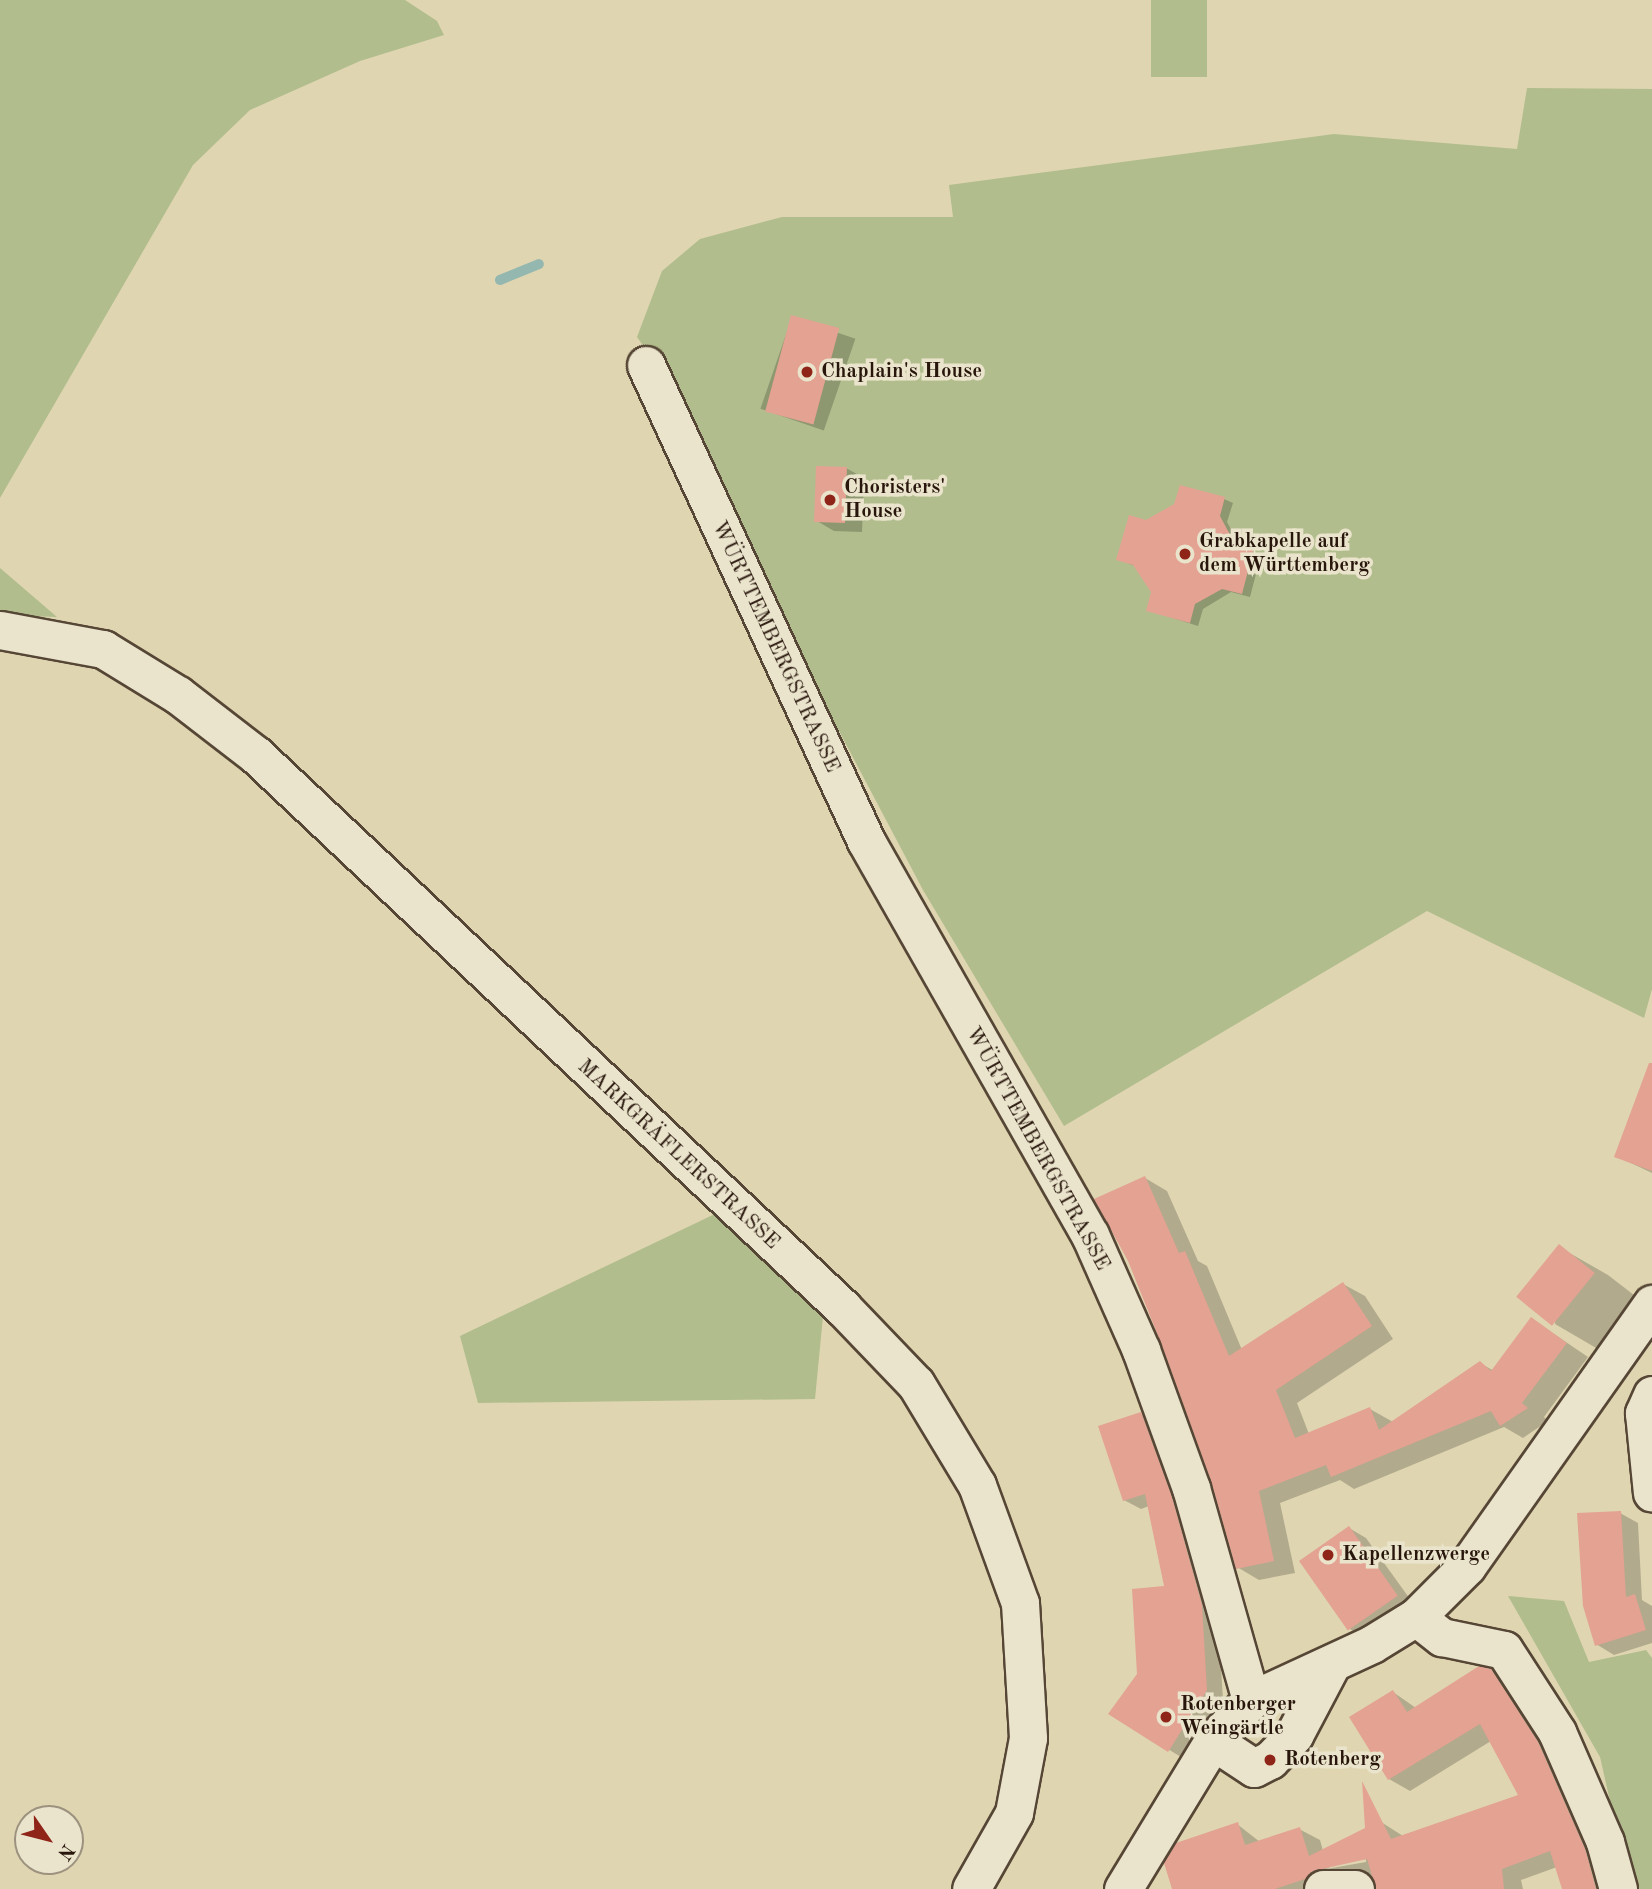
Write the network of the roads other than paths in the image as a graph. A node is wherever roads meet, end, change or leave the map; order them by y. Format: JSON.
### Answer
{"nodes":[{"id":1,"x":646,"y":365,"type":"dead end"},
{"id":2,"x":0,"y":630,"type":"edge"},
{"id":3,"x":1652,"y":1304,"type":"edge"},
{"id":4,"x":1649,"y":1407,"type":"edge"},
{"id":5,"x":1652,"y":1493,"type":"edge"},
{"id":6,"x":1416,"y":1617,"type":"junction"},
{"id":7,"x":1330,"y":1667,"type":"junction"},
{"id":8,"x":1251,"y":1700,"type":"junction"},
{"id":9,"x":1213,"y":1741,"type":"junction"},
{"id":10,"x":1128,"y":1887,"type":"edge"},
{"id":11,"x":971,"y":1889,"type":"edge"},
{"id":12,"x":1323,"y":1889,"type":"edge"},
{"id":13,"x":1355,"y":1889,"type":"edge"},
{"id":14,"x":1618,"y":1889,"type":"edge"}],
"edges":[{"from":1,"to":8,"type":"street","name":"WÜRTTEMBERGSTRASSE"},
{"from":2,"to":11,"type":"street","name":"MARKGRÄFLERSTRASSE"},
{"from":3,"to":6,"type":"street"},
{"from":4,"to":5,"type":"street"},
{"from":6,"to":7,"type":"street"},
{"from":6,"to":14,"type":"street"},
{"from":7,"to":8,"type":"street"},
{"from":7,"to":9,"type":"street"},
{"from":8,"to":9,"type":"street"},
{"from":9,"to":10,"type":"street"},
{"from":12,"to":13,"type":"street"}]}
